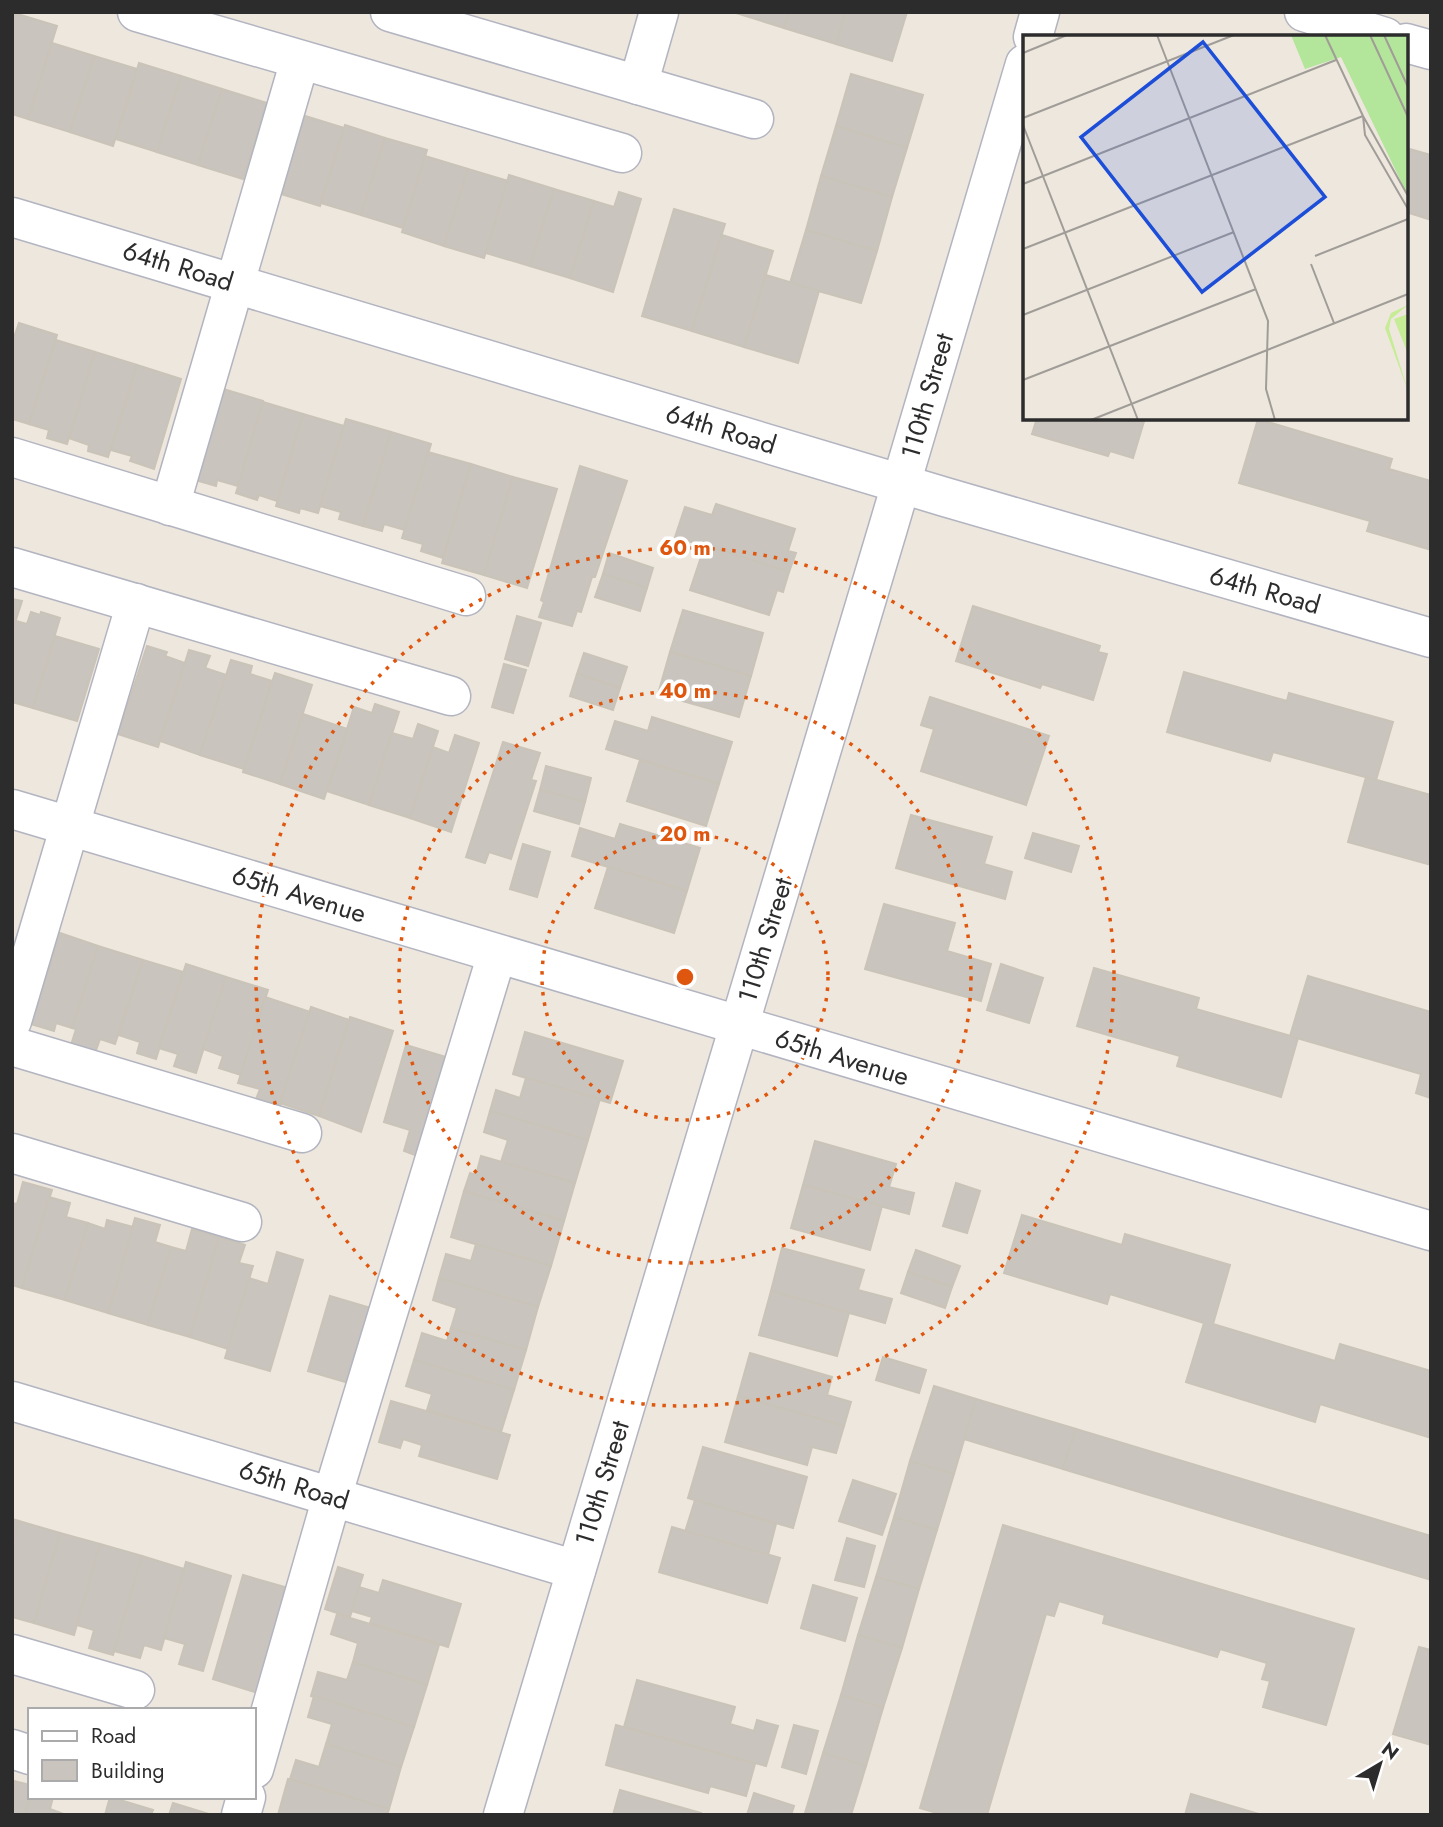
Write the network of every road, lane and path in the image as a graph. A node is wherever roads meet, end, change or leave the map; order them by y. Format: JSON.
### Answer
{"nodes":[{"id":1,"x":137,"y":12,"type":"edge"},
{"id":2,"x":390,"y":12,"type":"edge"},
{"id":3,"x":659,"y":12,"type":"edge"},
{"id":4,"x":1040,"y":12,"type":"edge"},
{"id":5,"x":1304,"y":12,"type":"edge"},
{"id":6,"x":1034,"y":35,"type":"edge"},
{"id":7,"x":1379,"y":35,"type":"edge"},
{"id":8,"x":1408,"y":44,"type":"edge"},
{"id":9,"x":1431,"y":50,"type":"edge"},
{"id":10,"x":300,"y":60,"type":"junction"},
{"id":11,"x":1023,"y":71,"type":"edge"},
{"id":12,"x":638,"y":85,"type":"junction"},
{"id":13,"x":754,"y":120,"type":"dead end"},
{"id":14,"x":622,"y":153,"type":"dead end"},
{"id":15,"x":12,"y":217,"type":"edge"},
{"id":16,"x":235,"y":283,"type":"junction"},
{"id":17,"x":12,"y":457,"type":"edge"},
{"id":18,"x":901,"y":484,"type":"junction"},
{"id":19,"x":170,"y":506,"type":"junction"},
{"id":20,"x":12,"y":567,"type":"edge"},
{"id":21,"x":466,"y":596,"type":"dead end"},
{"id":22,"x":136,"y":603,"type":"junction"},
{"id":23,"x":1431,"y":638,"type":"edge"},
{"id":24,"x":451,"y":696,"type":"dead end"},
{"id":25,"x":12,"y":809,"type":"edge"},
{"id":26,"x":69,"y":826,"type":"junction"},
{"id":27,"x":497,"y":954,"type":"junction"},
{"id":28,"x":12,"y":1021,"type":"edge"},
{"id":29,"x":739,"y":1026,"type":"junction"},
{"id":30,"x":12,"y":1046,"type":"edge"},
{"id":31,"x":302,"y":1133,"type":"dead end"},
{"id":32,"x":12,"y":1153,"type":"edge"},
{"id":33,"x":242,"y":1222,"type":"dead end"},
{"id":34,"x":1431,"y":1231,"type":"edge"},
{"id":35,"x":12,"y":1401,"type":"edge"},
{"id":36,"x":332,"y":1497,"type":"junction"},
{"id":37,"x":576,"y":1570,"type":"junction"},
{"id":38,"x":12,"y":1654,"type":"edge"},
{"id":39,"x":135,"y":1690,"type":"dead end"},
{"id":40,"x":256,"y":1762,"type":"edge"},
{"id":41,"x":502,"y":1815,"type":"edge"}],
"edges":[{"from":1,"to":10,"type":"street"},
{"from":2,"to":12,"type":"street"},
{"from":3,"to":12,"type":"street"},
{"from":4,"to":6,"type":"street"},
{"from":5,"to":7,"type":"street"},
{"from":8,"to":9,"type":"street"},
{"from":10,"to":14,"type":"street"},
{"from":10,"to":16,"type":"street"},
{"from":11,"to":18,"type":"street","name":"110th Street"},
{"from":12,"to":13,"type":"street"},
{"from":15,"to":16,"type":"street","name":"64th Road"},
{"from":16,"to":18,"type":"street","name":"64th Road"},
{"from":16,"to":19,"type":"street"},
{"from":17,"to":19,"type":"street"},
{"from":18,"to":23,"type":"street","name":"64th Road"},
{"from":18,"to":29,"type":"street","name":"110th Street"},
{"from":19,"to":21,"type":"street"},
{"from":20,"to":22,"type":"street"},
{"from":22,"to":24,"type":"street"},
{"from":22,"to":26,"type":"street"},
{"from":25,"to":26,"type":"street","name":"65th Avenue"},
{"from":26,"to":27,"type":"street","name":"65th Avenue"},
{"from":26,"to":28,"type":"street"},
{"from":27,"to":29,"type":"street","name":"65th Avenue"},
{"from":27,"to":36,"type":"street"},
{"from":29,"to":34,"type":"street","name":"65th Avenue"},
{"from":29,"to":37,"type":"street","name":"110th Street"},
{"from":30,"to":31,"type":"street"},
{"from":32,"to":33,"type":"street"},
{"from":35,"to":36,"type":"street","name":"65th Road"},
{"from":36,"to":37,"type":"street","name":"65th Road"},
{"from":36,"to":40,"type":"street"},
{"from":37,"to":41,"type":"street","name":"110th Street"},
{"from":38,"to":39,"type":"street"}]}
